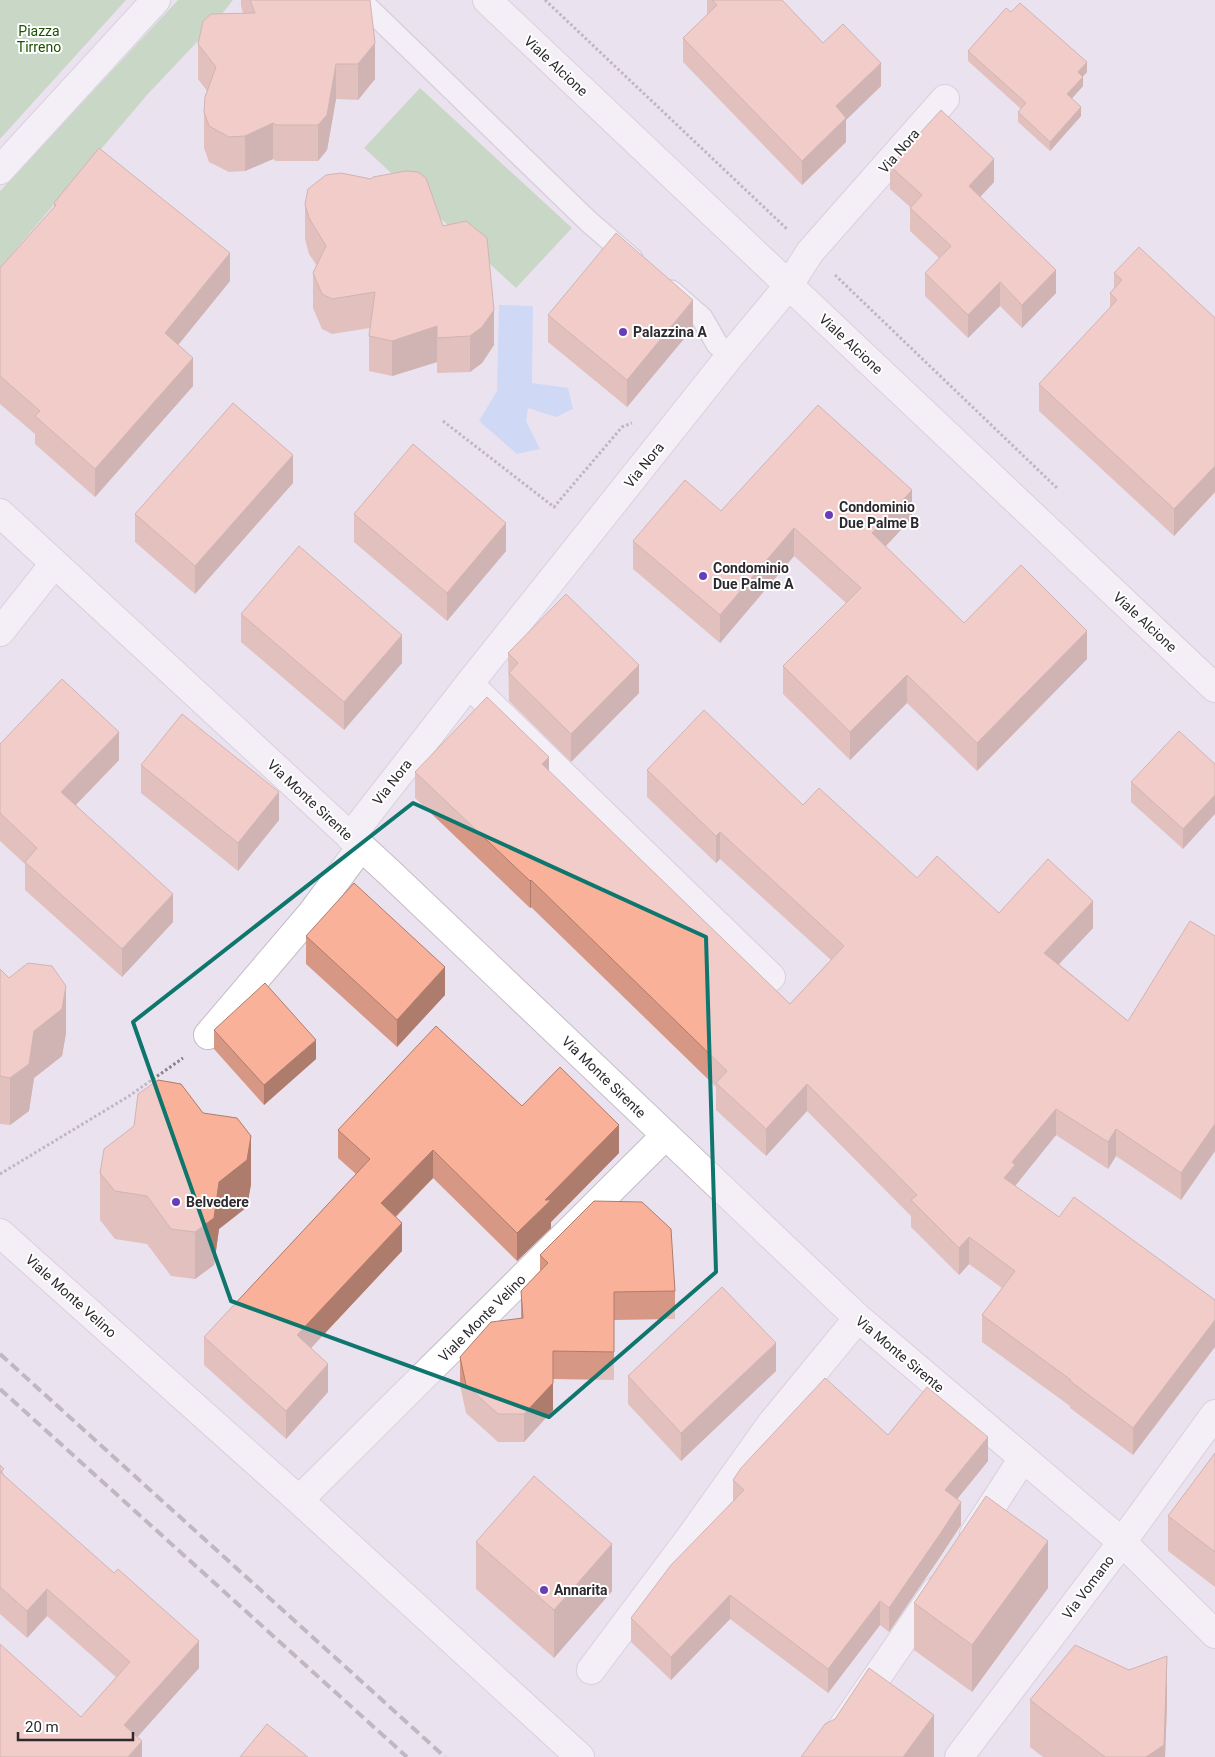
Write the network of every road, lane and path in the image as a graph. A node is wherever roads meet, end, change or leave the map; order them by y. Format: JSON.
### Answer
{"nodes":[{"id":1,"x":156,"y":0,"type":"edge"},
{"id":2,"x":360,"y":0,"type":"edge"},
{"id":3,"x":487,"y":0,"type":"edge"},
{"id":4,"x":545,"y":0,"type":"edge"},
{"id":5,"x":945,"y":99,"type":"dead end"},
{"id":6,"x":0,"y":170,"type":"edge"},
{"id":7,"x":810,"y":252,"type":"junction"},
{"id":8,"x":789,"y":285,"type":"junction"},
{"id":9,"x":730,"y":356,"type":"junction"},
{"id":10,"x":443,"y":421,"type":"dead end"},
{"id":11,"x":637,"y":421,"type":"dead end"},
{"id":12,"x":1064,"y":495,"type":"dead end"},
{"id":13,"x":0,"y":513,"type":"edge"},
{"id":14,"x":54,"y":564,"type":"junction"},
{"id":15,"x":0,"y":632,"type":"edge"},
{"id":16,"x":469,"y":684,"type":"junction"},
{"id":17,"x":1215,"y":688,"type":"edge"},
{"id":18,"x":349,"y":836,"type":"junction"},
{"id":19,"x":771,"y":977,"type":"dead end"},
{"id":20,"x":208,"y":1035,"type":"joint"},
{"id":21,"x":666,"y":1135,"type":"junction"},
{"id":22,"x":0,"y":1174,"type":"edge"},
{"id":23,"x":0,"y":1232,"type":"edge"},
{"id":24,"x":858,"y":1318,"type":"junction"},
{"id":25,"x":1215,"y":1414,"type":"edge"},
{"id":26,"x":1023,"y":1458,"type":"junction"},
{"id":27,"x":299,"y":1500,"type":"junction"},
{"id":28,"x":1122,"y":1542,"type":"junction"},
{"id":29,"x":1215,"y":1634,"type":"edge"},
{"id":30,"x":591,"y":1670,"type":"dead end"},
{"id":31,"x":580,"y":1757,"type":"edge"},
{"id":32,"x":822,"y":1757,"type":"edge"},
{"id":33,"x":959,"y":1757,"type":"edge"}],
"edges":[{"from":1,"to":6,"type":"street"},
{"from":2,"to":9,"type":"lane"},
{"from":3,"to":8,"type":"street","name":"Viale Alcione"},
{"from":4,"to":7,"type":"path"},
{"from":5,"to":7,"type":"street","name":"Via Nora"},
{"from":7,"to":8,"type":"street","name":"Via Nora"},
{"from":7,"to":12,"type":"path"},
{"from":8,"to":9,"type":"street","name":"Via Nora"},
{"from":8,"to":17,"type":"street","name":"Viale Alcione"},
{"from":9,"to":16,"type":"street","name":"Via Nora"},
{"from":10,"to":11,"type":"path"},
{"from":13,"to":14,"type":"street","name":"Via Monte Sirente"},
{"from":14,"to":15,"type":"street"},
{"from":14,"to":18,"type":"street","name":"Via Monte Sirente"},
{"from":16,"to":18,"type":"street","name":"Via Nora"},
{"from":16,"to":19,"type":"street"},
{"from":18,"to":20,"type":"street","name":"Via Nora"},
{"from":18,"to":21,"type":"street","name":"Via Monte Sirente"},
{"from":20,"to":22,"type":"path"},
{"from":21,"to":24,"type":"street","name":"Via Monte Sirente"},
{"from":21,"to":27,"type":"street","name":"Viale Monte Velino"},
{"from":23,"to":27,"type":"street","name":"Viale Monte Velino"},
{"from":24,"to":26,"type":"street","name":"Via Monte Sirente"},
{"from":24,"to":30,"type":"street"},
{"from":25,"to":28,"type":"street","name":"Via Vomano"},
{"from":26,"to":28,"type":"street","name":"Via Monte Sirente"},
{"from":26,"to":32,"type":"street"},
{"from":27,"to":31,"type":"street","name":"Viale Monte Velino"},
{"from":28,"to":29,"type":"street","name":"Via Monte Sirente"},
{"from":28,"to":33,"type":"street","name":"Via Vomano"}]}
